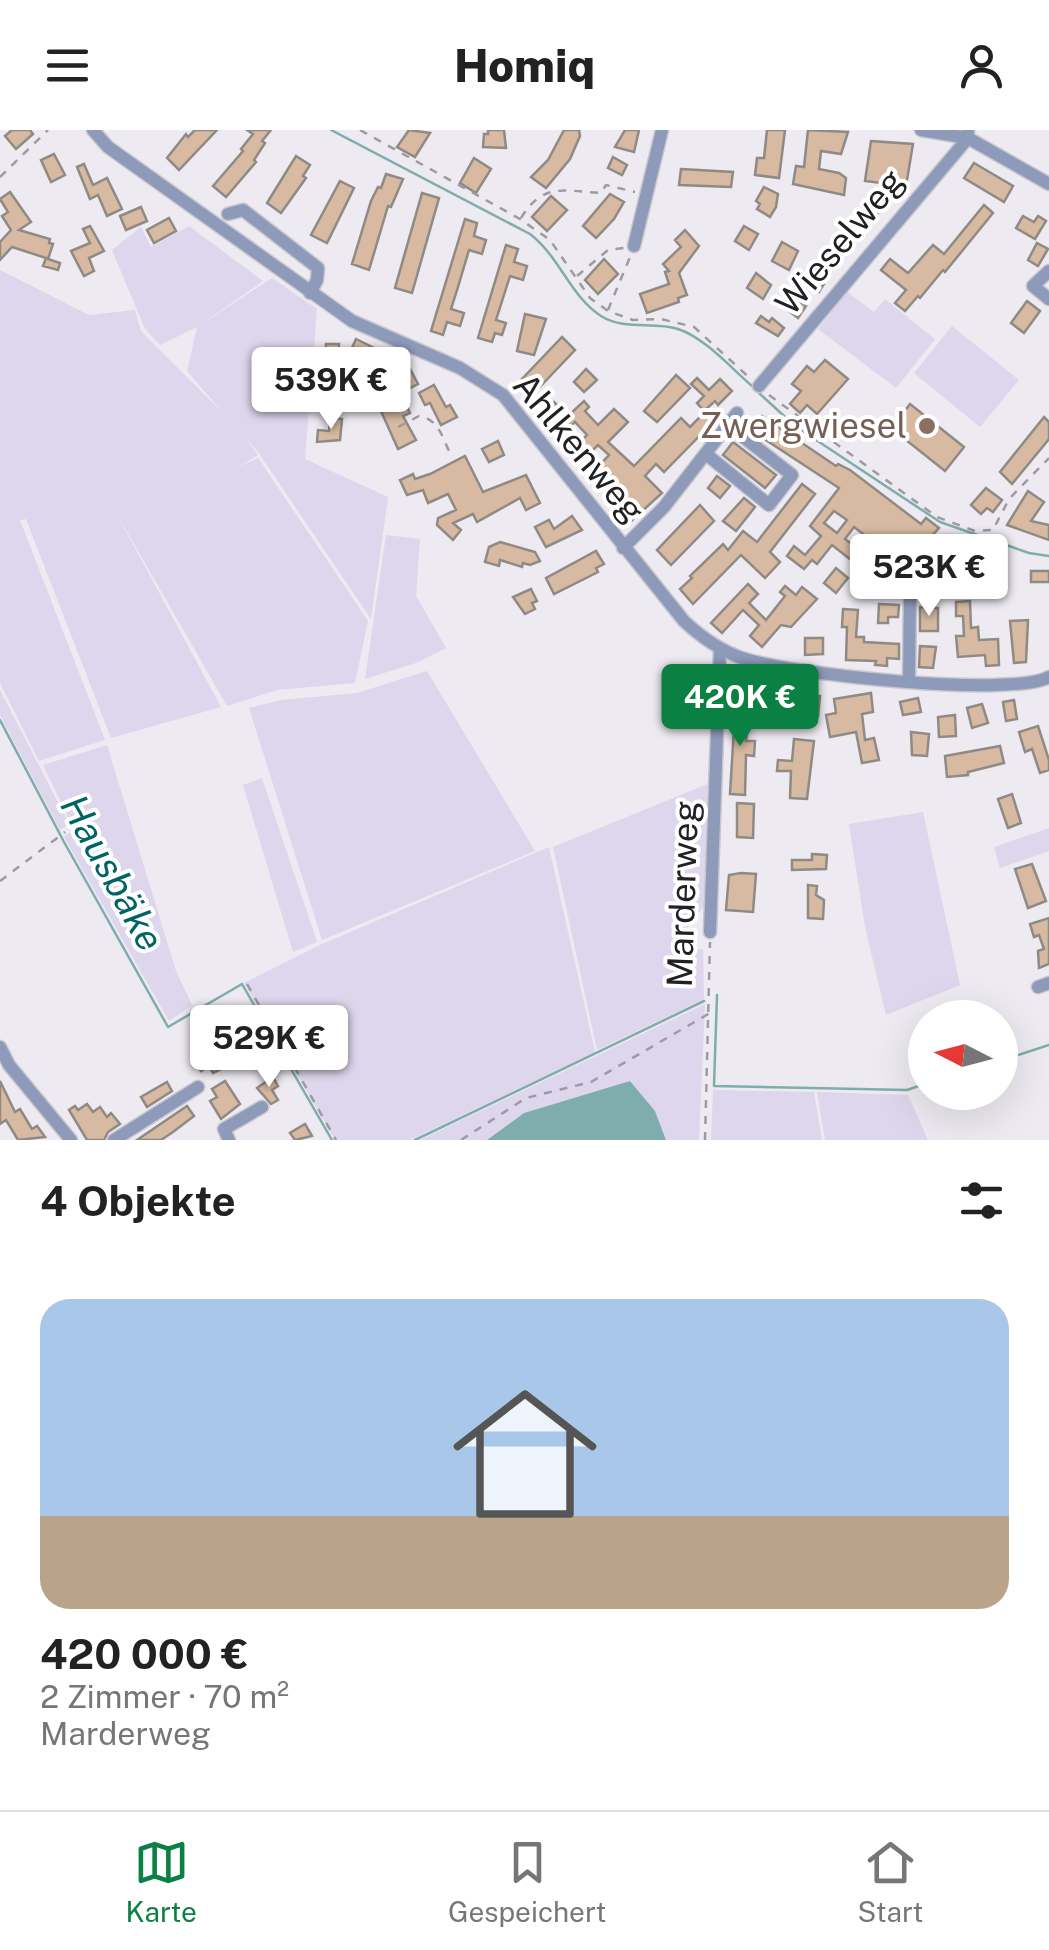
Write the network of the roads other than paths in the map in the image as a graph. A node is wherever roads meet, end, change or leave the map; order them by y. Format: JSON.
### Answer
{"nodes":[{"id":1,"x":93,"y":130,"type":"edge"},
{"id":2,"x":662,"y":130,"type":"edge"},
{"id":3,"x":921,"y":130,"type":"edge"},
{"id":4,"x":968,"y":134,"type":"edge"},
{"id":5,"x":1049,"y":184,"type":"edge"},
{"id":6,"x":228,"y":214,"type":"dead end"},
{"id":7,"x":634,"y":246,"type":"road end"},
{"id":8,"x":1049,"y":272,"type":"edge"},
{"id":9,"x":310,"y":293,"type":"junction"},
{"id":10,"x":1049,"y":299,"type":"edge"},
{"id":11,"x":759,"y":386,"type":"road end"},
{"id":12,"x":706,"y":454,"type":"junction"},
{"id":13,"x":623,"y":548,"type":"junction"},
{"id":14,"x":933,"y":558,"type":"dead end"},
{"id":15,"x":720,"y":650,"type":"junction"},
{"id":16,"x":908,"y":680,"type":"junction"},
{"id":17,"x":1048,"y":681,"type":"edge"},
{"id":18,"x":710,"y":932,"type":"road end"},
{"id":19,"x":0,"y":1048,"type":"edge"},
{"id":20,"x":198,"y":1087,"type":"dead end"},
{"id":21,"x":262,"y":1107,"type":"dead end"},
{"id":22,"x":71,"y":1140,"type":"edge"},
{"id":23,"x":114,"y":1140,"type":"edge"},
{"id":24,"x":229,"y":1140,"type":"edge"}],
"edges":[{"from":1,"to":9,"type":"street","name":"Ahlkenweg"},
{"from":2,"to":7,"type":"street"},
{"from":3,"to":4,"type":"street"},
{"from":4,"to":5,"type":"street"},
{"from":4,"to":11,"type":"street","name":"Wieselweg"},
{"from":6,"to":9,"type":"street"},
{"from":8,"to":10,"type":"street"},
{"from":9,"to":13,"type":"street","name":"Ahlkenweg"},
{"from":12,"to":12,"type":"street"},
{"from":12,"to":13,"type":"street"},
{"from":13,"to":15,"type":"street","name":"Ahlkenweg"},
{"from":14,"to":16,"type":"street"},
{"from":15,"to":16,"type":"street","name":"Ahlkenweg"},
{"from":15,"to":18,"type":"street","name":"Marderweg"},
{"from":16,"to":17,"type":"street","name":"Ahlkenweg"},
{"from":19,"to":22,"type":"street"},
{"from":20,"to":23,"type":"street"},
{"from":21,"to":24,"type":"street"}]}
